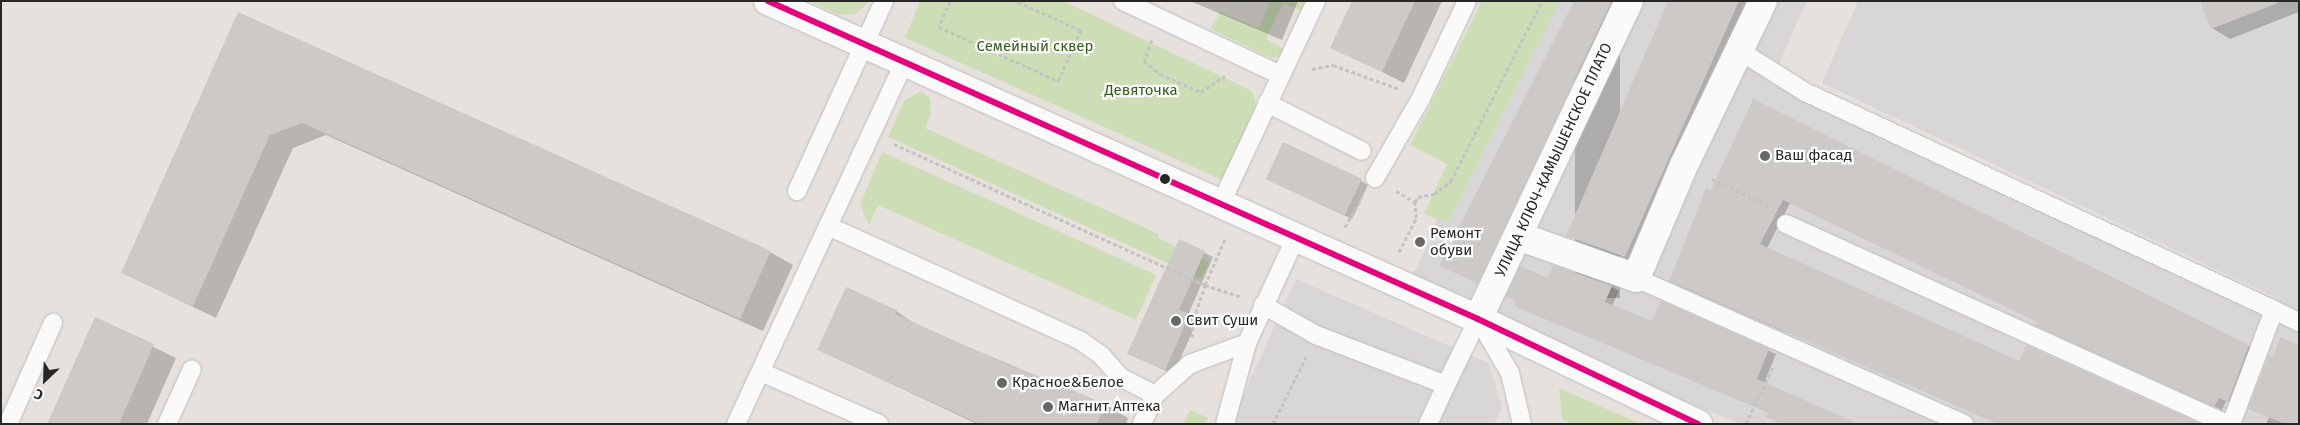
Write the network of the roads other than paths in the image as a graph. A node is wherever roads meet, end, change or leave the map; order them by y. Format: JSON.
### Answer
{"nodes":[{"id":1,"x":768,"y":1,"type":"edge"},
{"id":2,"x":884,"y":1,"type":"edge"},
{"id":3,"x":1123,"y":1,"type":"edge"},
{"id":4,"x":1316,"y":1,"type":"edge"},
{"id":5,"x":1467,"y":1,"type":"edge"},
{"id":6,"x":1629,"y":1,"type":"edge"},
{"id":7,"x":1764,"y":1,"type":"edge"},
{"id":8,"x":866,"y":43,"type":"junction"},
{"id":9,"x":1740,"y":51,"type":"junction"},
{"id":10,"x":905,"y":61,"type":"junction"},
{"id":11,"x":1280,"y":75,"type":"junction"},
{"id":12,"x":1267,"y":102,"type":"junction"},
{"id":13,"x":1362,"y":151,"type":"dead end"},
{"id":14,"x":1375,"y":178,"type":"road end"},
{"id":15,"x":797,"y":191,"type":"dead end"},
{"id":16,"x":1221,"y":204,"type":"junction"},
{"id":17,"x":1786,"y":224,"type":"road end"},
{"id":18,"x":828,"y":226,"type":"junction"},
{"id":19,"x":1518,"y":236,"type":"junction"},
{"id":20,"x":1296,"y":237,"type":"junction"},
{"id":21,"x":1636,"y":278,"type":"junction"},
{"id":22,"x":1263,"y":305,"type":"junction"},
{"id":23,"x":2274,"y":310,"type":"junction"},
{"id":24,"x":1478,"y":319,"type":"junction"},
{"id":25,"x":2299,"y":322,"type":"edge"},
{"id":26,"x":53,"y":323,"type":"dead end"},
{"id":27,"x":1247,"y":343,"type":"junction"},
{"id":28,"x":192,"y":369,"type":"dead end"},
{"id":29,"x":761,"y":372,"type":"junction"},
{"id":30,"x":1446,"y":385,"type":"junction"},
{"id":31,"x":1155,"y":395,"type":"junction"},
{"id":32,"x":8,"y":424,"type":"edge"},
{"id":33,"x":167,"y":424,"type":"edge"},
{"id":34,"x":736,"y":424,"type":"edge"},
{"id":35,"x":879,"y":424,"type":"edge"},
{"id":36,"x":1142,"y":424,"type":"edge"},
{"id":37,"x":1225,"y":424,"type":"edge"},
{"id":38,"x":1428,"y":424,"type":"edge"},
{"id":39,"x":1522,"y":424,"type":"edge"},
{"id":40,"x":1698,"y":424,"type":"edge"},
{"id":41,"x":1964,"y":424,"type":"edge"},
{"id":42,"x":2226,"y":424,"type":"edge"},
{"id":43,"x":2231,"y":424,"type":"edge"}],
"edges":[{"from":1,"to":8,"type":"street"},
{"from":2,"to":8,"type":"lane"},
{"from":3,"to":11,"type":"lane"},
{"from":4,"to":11,"type":"lane"},
{"from":5,"to":14,"type":"lane"},
{"from":6,"to":19,"type":"street","name":"УЛИЦА КЛЮЧ-КАМЫШЕНСКОЕ ПЛАТО"},
{"from":7,"to":9,"type":"street"},
{"from":8,"to":10,"type":"street"},
{"from":8,"to":15,"type":"lane"},
{"from":9,"to":21,"type":"street"},
{"from":9,"to":23,"type":"lane"},
{"from":10,"to":16,"type":"street"},
{"from":10,"to":18,"type":"lane"},
{"from":11,"to":12,"type":"lane"},
{"from":12,"to":13,"type":"lane"},
{"from":12,"to":16,"type":"lane"},
{"from":16,"to":20,"type":"street"},
{"from":17,"to":42,"type":"lane"},
{"from":18,"to":29,"type":"lane"},
{"from":18,"to":31,"type":"lane"},
{"from":19,"to":21,"type":"street"},
{"from":19,"to":24,"type":"street","name":"УЛИЦА КЛЮЧ-КАМЫШЕНСКОЕ ПЛАТО"},
{"from":20,"to":22,"type":"lane"},
{"from":20,"to":24,"type":"street"},
{"from":21,"to":41,"type":"lane"},
{"from":22,"to":27,"type":"lane"},
{"from":22,"to":30,"type":"lane"},
{"from":23,"to":25,"type":"lane"},
{"from":23,"to":43,"type":"lane"},
{"from":24,"to":30,"type":"lane"},
{"from":24,"to":39,"type":"lane"},
{"from":24,"to":40,"type":"street"},
{"from":26,"to":32,"type":"lane"},
{"from":27,"to":31,"type":"lane"},
{"from":27,"to":37,"type":"lane"},
{"from":28,"to":33,"type":"lane"},
{"from":29,"to":34,"type":"lane"},
{"from":29,"to":35,"type":"lane"},
{"from":30,"to":38,"type":"lane"},
{"from":31,"to":36,"type":"lane"}]}
